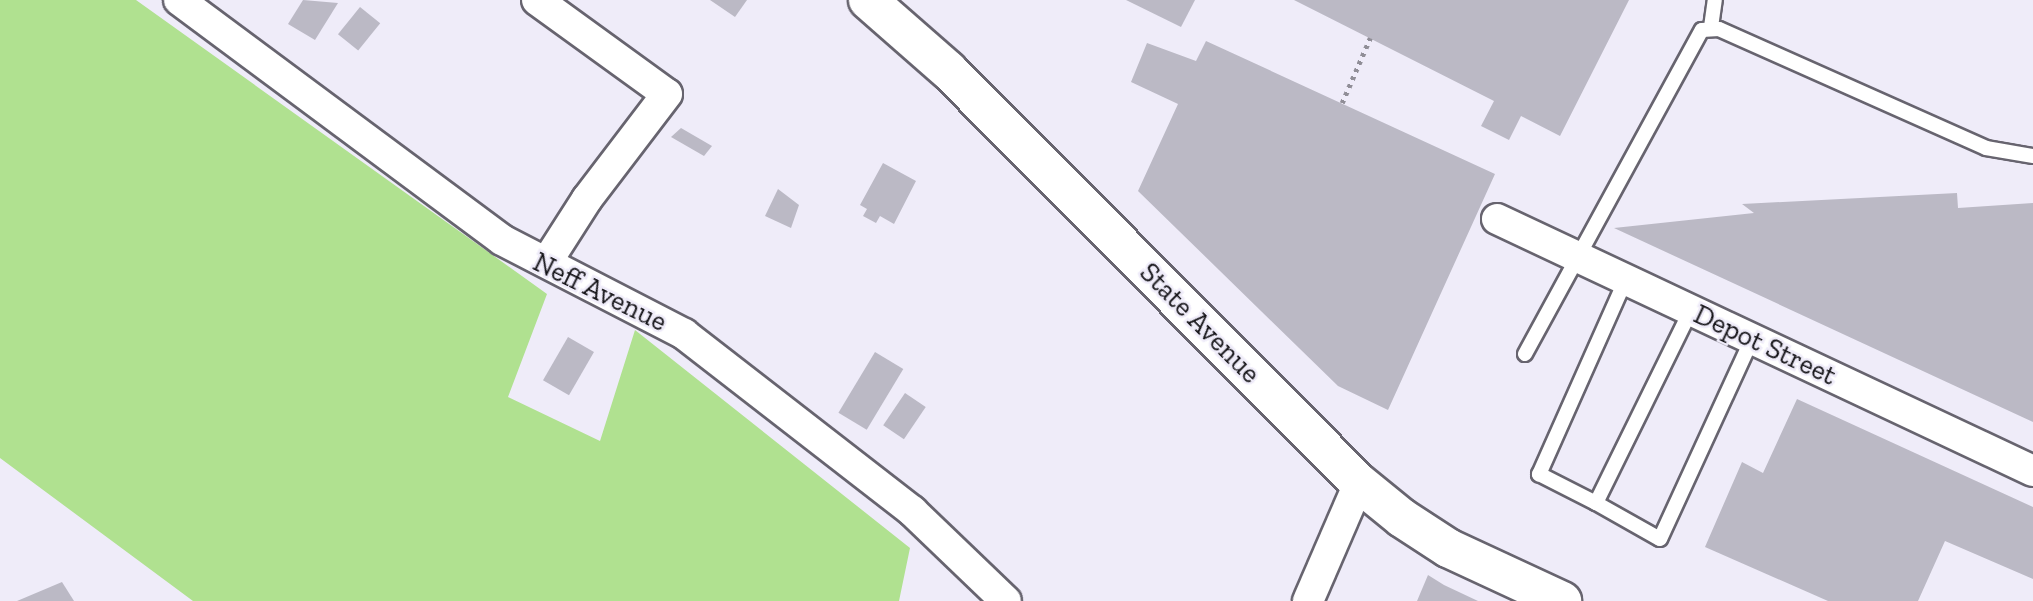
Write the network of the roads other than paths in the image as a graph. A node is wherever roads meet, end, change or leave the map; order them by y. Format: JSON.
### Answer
{"nodes":[{"id":1,"x":179,"y":0,"type":"edge"},
{"id":2,"x":537,"y":0,"type":"edge"},
{"id":3,"x":868,"y":0,"type":"edge"},
{"id":4,"x":1715,"y":0,"type":"edge"},
{"id":5,"x":1711,"y":27,"type":"junction"},
{"id":6,"x":2033,"y":156,"type":"edge"},
{"id":7,"x":1497,"y":219,"type":"dead end"},
{"id":8,"x":1580,"y":257,"type":"junction"},
{"id":9,"x":548,"y":261,"type":"junction"},
{"id":10,"x":1626,"y":279,"type":"junction"},
{"id":11,"x":1691,"y":310,"type":"junction"},
{"id":12,"x":1752,"y":339,"type":"junction"},
{"id":13,"x":1525,"y":354,"type":"dead end"},
{"id":14,"x":2033,"y":471,"type":"edge"},
{"id":15,"x":1359,"y":483,"type":"junction"},
{"id":16,"x":1596,"y":503,"type":"junction"},
{"id":17,"x":1006,"y":601,"type":"edge"},
{"id":18,"x":1308,"y":601,"type":"edge"},
{"id":19,"x":1562,"y":601,"type":"edge"}],
"edges":[{"from":1,"to":9,"type":"street","name":"Neff Avenue"},
{"from":2,"to":9,"type":"street"},
{"from":3,"to":15,"type":"main road","name":"State Avenue"},
{"from":4,"to":5,"type":"lane"},
{"from":5,"to":6,"type":"lane"},
{"from":5,"to":8,"type":"lane"},
{"from":7,"to":8,"type":"street","name":"Depot Street"},
{"from":8,"to":10,"type":"street","name":"Depot Street"},
{"from":8,"to":13,"type":"lane"},
{"from":9,"to":17,"type":"street","name":"Neff Avenue"},
{"from":10,"to":11,"type":"street","name":"Depot Street"},
{"from":10,"to":16,"type":"lane"},
{"from":11,"to":12,"type":"street","name":"Depot Street"},
{"from":11,"to":16,"type":"lane"},
{"from":12,"to":14,"type":"street","name":"Depot Street"},
{"from":12,"to":16,"type":"lane"},
{"from":15,"to":18,"type":"street"},
{"from":15,"to":19,"type":"main road","name":"State Avenue"}]}
